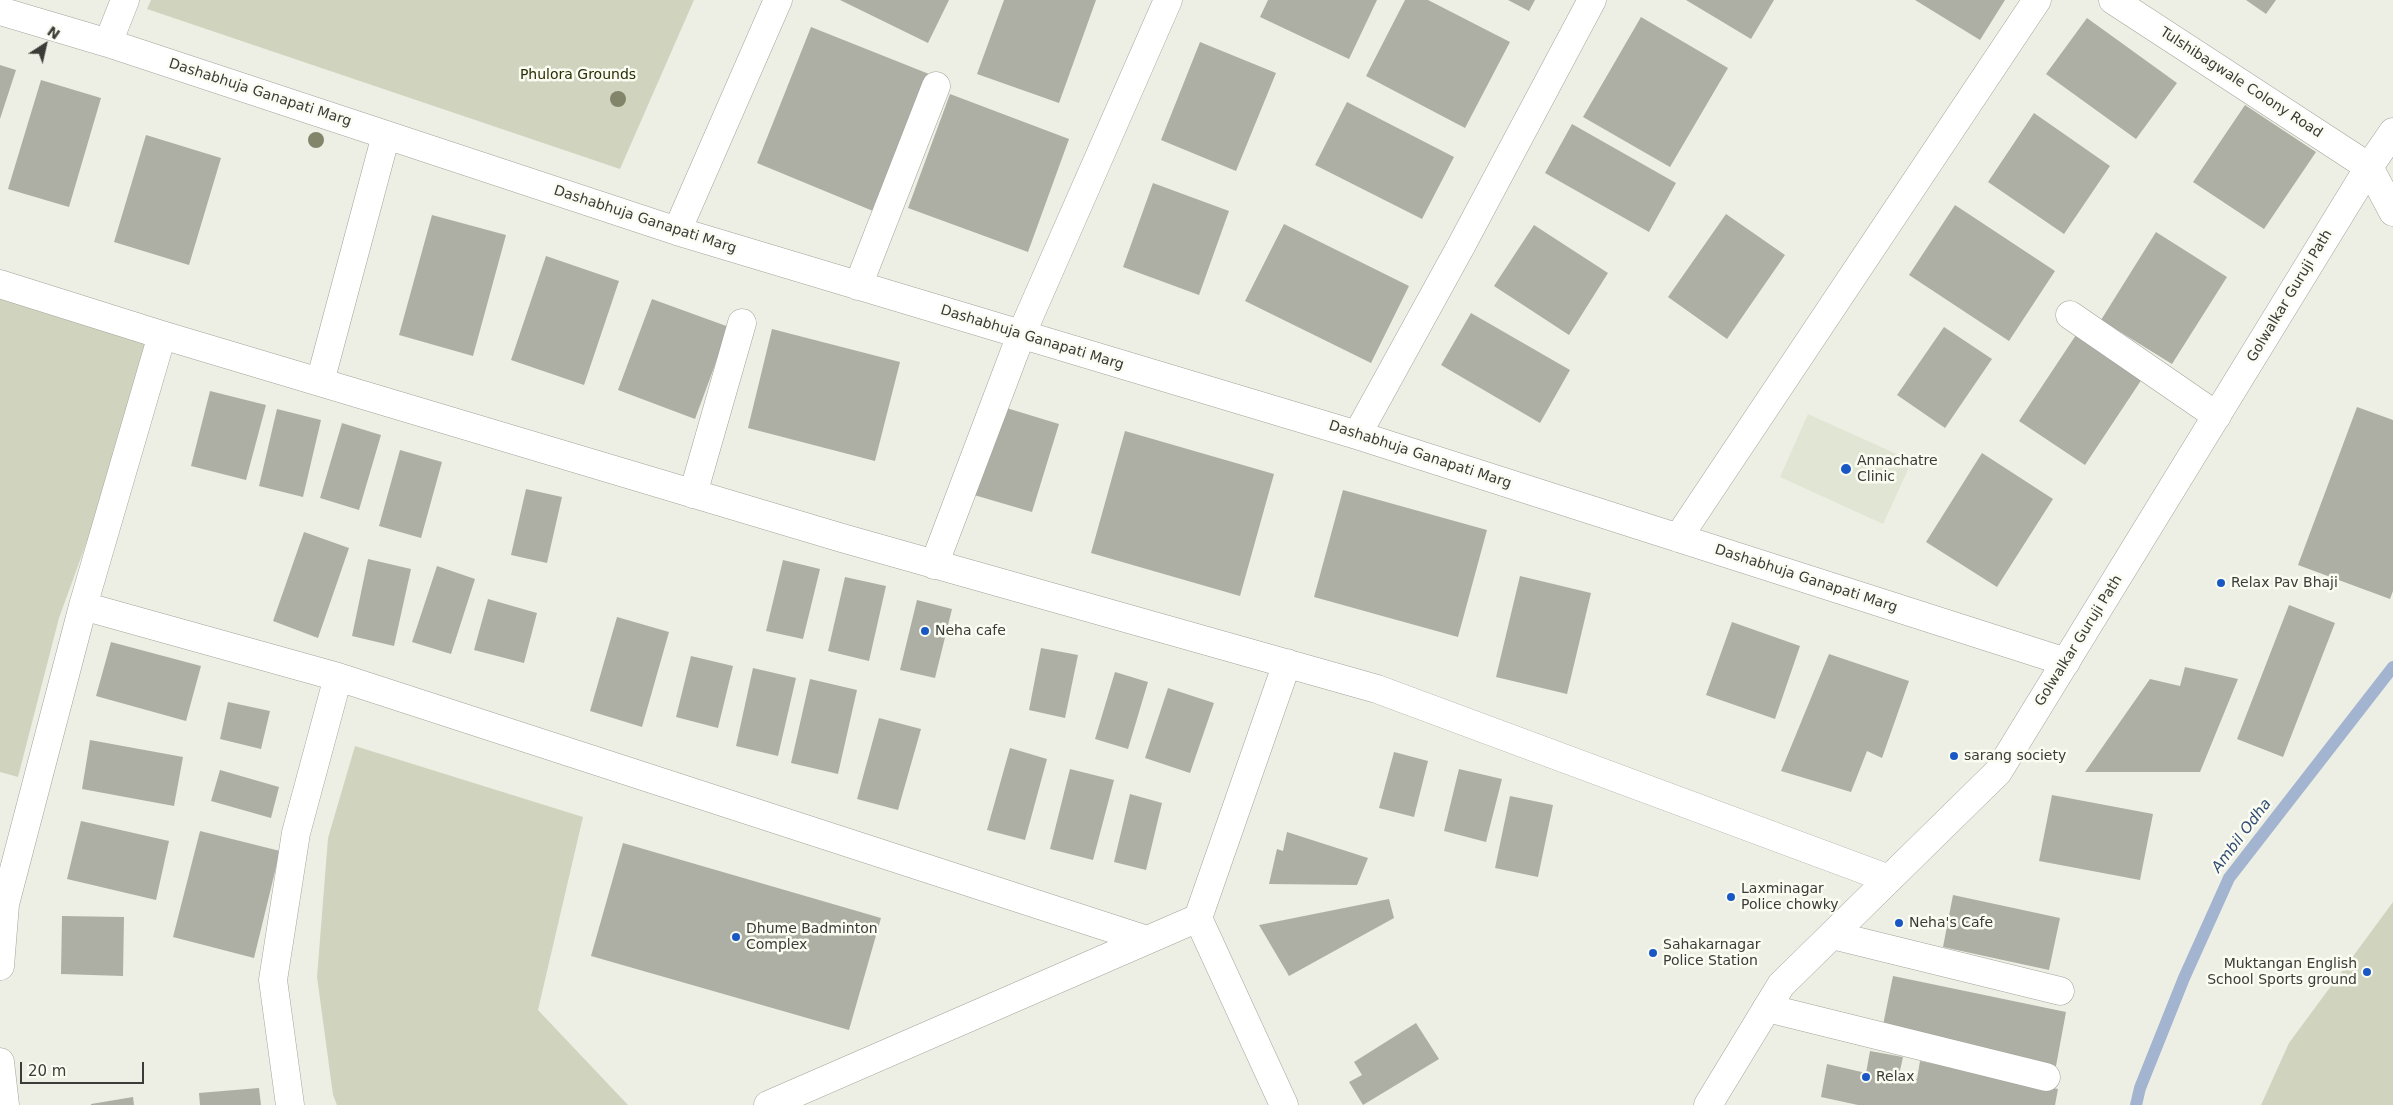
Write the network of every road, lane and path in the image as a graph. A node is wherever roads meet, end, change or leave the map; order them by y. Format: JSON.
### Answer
{"nodes":[{"id":1,"x":125,"y":0,"type":"edge"},
{"id":2,"x":778,"y":0,"type":"edge"},
{"id":3,"x":1168,"y":0,"type":"edge"},
{"id":4,"x":1592,"y":0,"type":"edge"},
{"id":5,"x":2037,"y":0,"type":"edge"},
{"id":6,"x":2113,"y":0,"type":"edge"},
{"id":7,"x":0,"y":11,"type":"edge"},
{"id":8,"x":108,"y":43,"type":"junction"},
{"id":9,"x":936,"y":86,"type":"dead end"},
{"id":10,"x":2393,"y":132,"type":"edge"},
{"id":11,"x":386,"y":135,"type":"junction"},
{"id":12,"x":2369,"y":167,"type":"junction"},
{"id":13,"x":2393,"y":212,"type":"edge"},
{"id":14,"x":677,"y":231,"type":"junction"},
{"id":15,"x":0,"y":284,"type":"edge"},
{"id":16,"x":858,"y":286,"type":"junction"},
{"id":17,"x":2070,"y":315,"type":"dead end"},
{"id":18,"x":742,"y":323,"type":"dead end"},
{"id":19,"x":162,"y":335,"type":"junction"},
{"id":20,"x":1021,"y":335,"type":"junction"},
{"id":21,"x":320,"y":382,"type":"junction"},
{"id":22,"x":2217,"y":416,"type":"junction"},
{"id":23,"x":1357,"y":435,"type":"junction"},
{"id":24,"x":693,"y":494,"type":"junction"},
{"id":25,"x":1678,"y":538,"type":"junction"},
{"id":26,"x":934,"y":565,"type":"junction"},
{"id":27,"x":83,"y":606,"type":"junction"},
{"id":28,"x":2066,"y":662,"type":"junction"},
{"id":29,"x":1287,"y":663,"type":"junction"},
{"id":30,"x":338,"y":678,"type":"junction"},
{"id":31,"x":1889,"y":879,"type":"junction"},
{"id":32,"x":2,"y":904,"type":"edge"},
{"id":33,"x":1198,"y":918,"type":"junction"},
{"id":34,"x":1832,"y":935,"type":"junction"},
{"id":35,"x":1147,"y":940,"type":"junction"},
{"id":36,"x":0,"y":966,"type":"edge"},
{"id":37,"x":2060,"y":991,"type":"dead end"},
{"id":38,"x":1767,"y":1008,"type":"junction"},
{"id":39,"x":0,"y":1062,"type":"edge"},
{"id":40,"x":2046,"y":1077,"type":"dead end"},
{"id":41,"x":5,"y":1105,"type":"edge"},
{"id":42,"x":290,"y":1105,"type":"edge"},
{"id":43,"x":768,"y":1105,"type":"edge"},
{"id":44,"x":1284,"y":1105,"type":"edge"},
{"id":45,"x":1708,"y":1105,"type":"edge"}],
"edges":[{"from":1,"to":8,"type":"street"},
{"from":2,"to":14,"type":"street"},
{"from":3,"to":20,"type":"street"},
{"from":4,"to":23,"type":"street"},
{"from":5,"to":25,"type":"street"},
{"from":6,"to":12,"type":"street","name":"Tulshibagwale Colony Road"},
{"from":7,"to":8,"type":"street","name":"Dashabhuja Ganapati Marg"},
{"from":8,"to":11,"type":"street","name":"Dashabhuja Ganapati Marg"},
{"from":9,"to":16,"type":"street"},
{"from":10,"to":12,"type":"street","name":"Golwalkar Guruji Path"},
{"from":11,"to":14,"type":"street","name":"Dashabhuja Ganapati Marg"},
{"from":11,"to":21,"type":"street"},
{"from":12,"to":13,"type":"street"},
{"from":12,"to":22,"type":"street","name":"Golwalkar Guruji Path"},
{"from":14,"to":16,"type":"street","name":"Dashabhuja Ganapati Marg"},
{"from":15,"to":19,"type":"street"},
{"from":16,"to":20,"type":"street","name":"Dashabhuja Ganapati Marg"},
{"from":17,"to":22,"type":"street"},
{"from":18,"to":24,"type":"street"},
{"from":19,"to":21,"type":"street"},
{"from":19,"to":27,"type":"street"},
{"from":20,"to":23,"type":"street","name":"Dashabhuja Ganapati Marg"},
{"from":20,"to":26,"type":"street"},
{"from":21,"to":24,"type":"street"},
{"from":22,"to":28,"type":"street","name":"Golwalkar Guruji Path"},
{"from":23,"to":25,"type":"street","name":"Dashabhuja Ganapati Marg"},
{"from":24,"to":26,"type":"street"},
{"from":25,"to":28,"type":"street","name":"Dashabhuja Ganapati Marg"},
{"from":26,"to":29,"type":"street"},
{"from":27,"to":30,"type":"street"},
{"from":27,"to":32,"type":"street"},
{"from":28,"to":31,"type":"street","name":"Golwalkar Guruji Path"},
{"from":29,"to":31,"type":"street"},
{"from":29,"to":33,"type":"street"},
{"from":30,"to":35,"type":"street"},
{"from":30,"to":42,"type":"street"},
{"from":31,"to":34,"type":"street","name":"Golwalkar Guruji Path"},
{"from":32,"to":36,"type":"street"},
{"from":33,"to":35,"type":"street"},
{"from":33,"to":44,"type":"street"},
{"from":34,"to":37,"type":"street"},
{"from":34,"to":38,"type":"street","name":"Golwalkar Guruji Path"},
{"from":35,"to":43,"type":"street"},
{"from":38,"to":40,"type":"street"},
{"from":38,"to":45,"type":"street","name":"Golwalkar Guruji Path"},
{"from":39,"to":41,"type":"street"}]}
